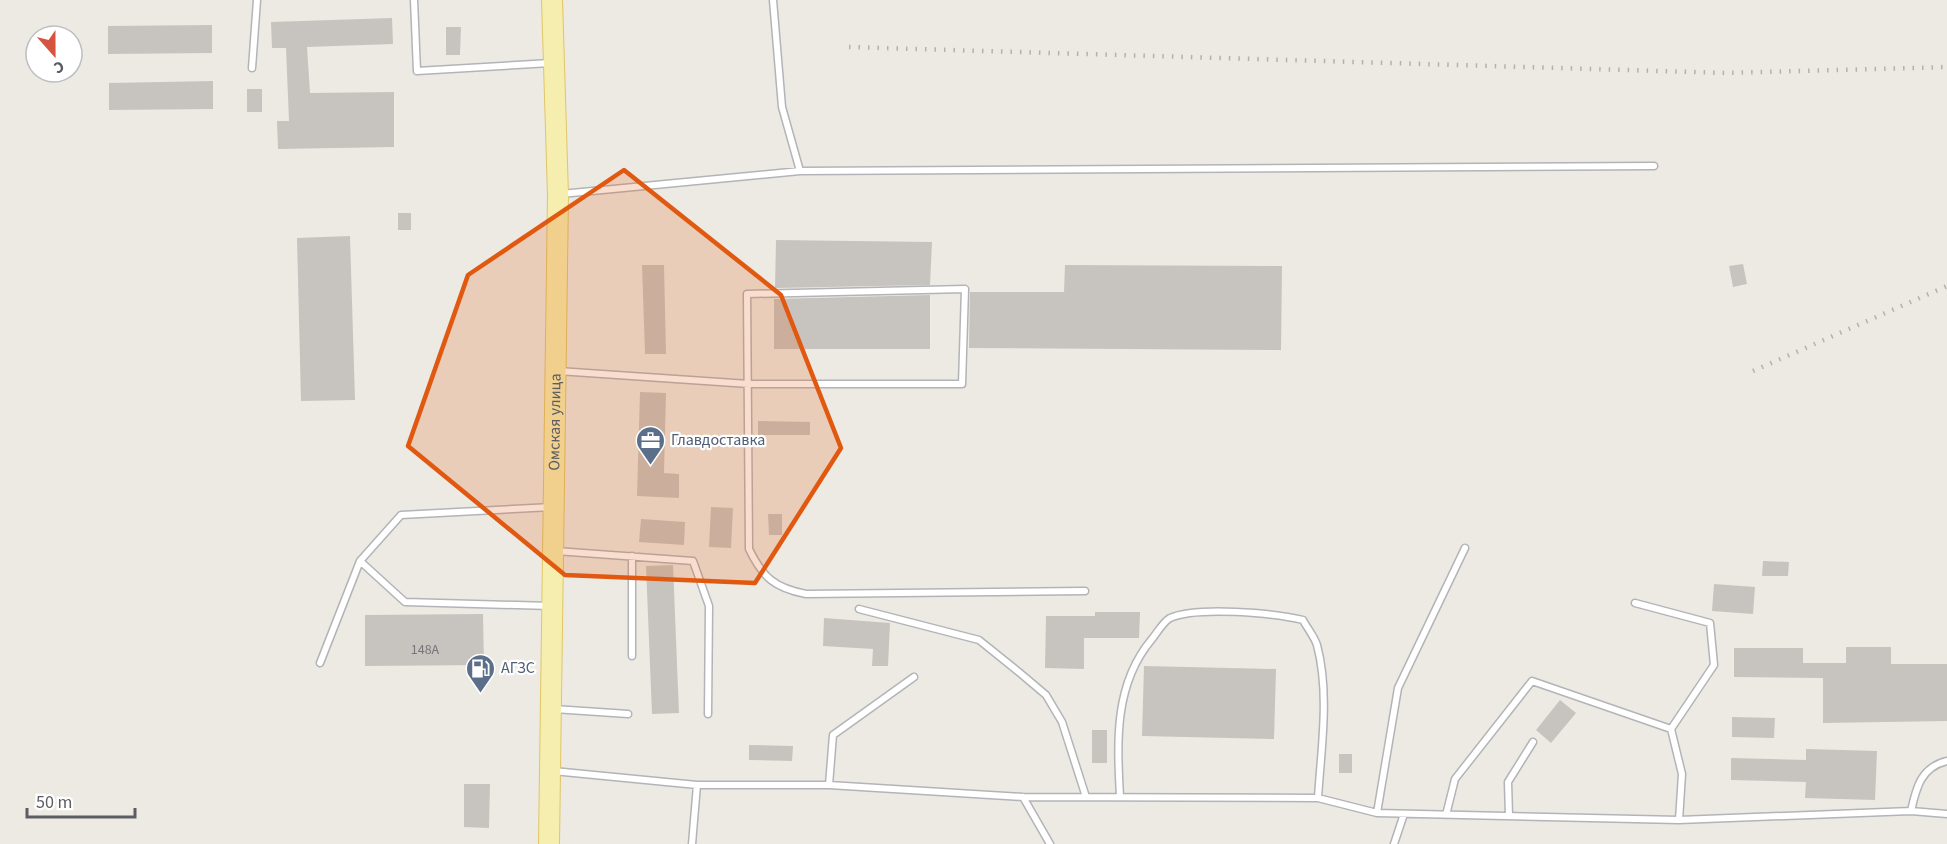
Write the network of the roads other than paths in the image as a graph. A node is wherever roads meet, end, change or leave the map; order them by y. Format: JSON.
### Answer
{"nodes":[{"id":1,"x":256,"y":0,"type":"edge"},
{"id":2,"x":414,"y":0,"type":"edge"},
{"id":3,"x":552,"y":0,"type":"edge"},
{"id":4,"x":773,"y":0,"type":"edge"},
{"id":5,"x":553,"y":63,"type":"junction"},
{"id":6,"x":252,"y":68,"type":"dead end"},
{"id":7,"x":1654,"y":166,"type":"dead end"},
{"id":8,"x":800,"y":171,"type":"junction"},
{"id":9,"x":558,"y":195,"type":"junction"},
{"id":10,"x":555,"y":371,"type":"junction"},
{"id":11,"x":749,"y":384,"type":"junction"},
{"id":12,"x":553,"y":507,"type":"junction"},
{"id":13,"x":1465,"y":548,"type":"dead end"},
{"id":14,"x":552,"y":550,"type":"junction"},
{"id":15,"x":632,"y":556,"type":"junction"},
{"id":16,"x":360,"y":561,"type":"junction"},
{"id":17,"x":1085,"y":591,"type":"dead end"},
{"id":18,"x":1635,"y":603,"type":"dead end"},
{"id":19,"x":551,"y":606,"type":"junction"},
{"id":20,"x":859,"y":609,"type":"dead end"},
{"id":21,"x":632,"y":656,"type":"dead end"},
{"id":22,"x":320,"y":663,"type":"dead end"},
{"id":23,"x":914,"y":677,"type":"dead end"},
{"id":24,"x":550,"y":708,"type":"junction"},
{"id":25,"x":628,"y":714,"type":"dead end"},
{"id":26,"x":708,"y":714,"type":"dead end"},
{"id":27,"x":1671,"y":729,"type":"junction"},
{"id":28,"x":1533,"y":742,"type":"dead end"},
{"id":29,"x":1947,"y":761,"type":"edge"},
{"id":30,"x":550,"y":770,"type":"junction"},
{"id":31,"x":697,"y":785,"type":"junction"},
{"id":32,"x":829,"y":785,"type":"junction"},
{"id":33,"x":1023,"y":797,"type":"junction"},
{"id":34,"x":1086,"y":797,"type":"junction"},
{"id":35,"x":1120,"y":797,"type":"junction"},
{"id":36,"x":1318,"y":798,"type":"junction"},
{"id":37,"x":1911,"y":812,"type":"junction"},
{"id":38,"x":1377,"y":813,"type":"junction"},
{"id":39,"x":1404,"y":814,"type":"junction"},
{"id":40,"x":1947,"y":814,"type":"edge"},
{"id":41,"x":1446,"y":815,"type":"junction"},
{"id":42,"x":1509,"y":816,"type":"junction"},
{"id":43,"x":1679,"y":820,"type":"junction"},
{"id":44,"x":549,"y":844,"type":"edge"},
{"id":45,"x":692,"y":844,"type":"edge"},
{"id":46,"x":1050,"y":844,"type":"edge"},
{"id":47,"x":1394,"y":844,"type":"edge"}],
"edges":[{"from":1,"to":6,"type":"lane"},
{"from":2,"to":5,"type":"lane"},
{"from":3,"to":5,"type":"main road","name":"Омская улица"},
{"from":4,"to":8,"type":"lane"},
{"from":5,"to":9,"type":"main road","name":"Омская улица"},
{"from":7,"to":8,"type":"lane"},
{"from":8,"to":9,"type":"lane"},
{"from":9,"to":10,"type":"main road","name":"Омская улица"},
{"from":10,"to":11,"type":"lane"},
{"from":10,"to":12,"type":"main road","name":"Омская улица"},
{"from":11,"to":11,"type":"lane"},
{"from":11,"to":17,"type":"lane"},
{"from":12,"to":14,"type":"main road","name":"Омская улица"},
{"from":12,"to":16,"type":"lane"},
{"from":13,"to":38,"type":"lane"},
{"from":14,"to":15,"type":"lane"},
{"from":14,"to":19,"type":"main road","name":"Омская улица"},
{"from":15,"to":21,"type":"lane"},
{"from":15,"to":26,"type":"lane"},
{"from":16,"to":19,"type":"lane"},
{"from":16,"to":22,"type":"lane"},
{"from":18,"to":27,"type":"lane"},
{"from":19,"to":24,"type":"main road","name":"Омская улица"},
{"from":20,"to":34,"type":"lane"},
{"from":23,"to":32,"type":"lane"},
{"from":24,"to":25,"type":"lane"},
{"from":24,"to":30,"type":"main road","name":"Омская улица"},
{"from":27,"to":41,"type":"lane"},
{"from":27,"to":43,"type":"lane"},
{"from":28,"to":42,"type":"lane"},
{"from":29,"to":37,"type":"lane"},
{"from":30,"to":31,"type":"lane"},
{"from":30,"to":44,"type":"main road","name":"Омская улица"},
{"from":31,"to":32,"type":"lane"},
{"from":31,"to":45,"type":"lane"},
{"from":32,"to":33,"type":"lane"},
{"from":33,"to":34,"type":"lane"},
{"from":33,"to":46,"type":"lane"},
{"from":34,"to":35,"type":"lane"},
{"from":35,"to":36,"type":"lane"},
{"from":35,"to":36,"type":"lane"},
{"from":36,"to":38,"type":"lane"},
{"from":37,"to":40,"type":"lane"},
{"from":37,"to":43,"type":"lane"},
{"from":38,"to":39,"type":"lane"},
{"from":39,"to":41,"type":"lane"},
{"from":39,"to":47,"type":"lane"},
{"from":41,"to":42,"type":"lane"},
{"from":42,"to":43,"type":"lane"}]}
